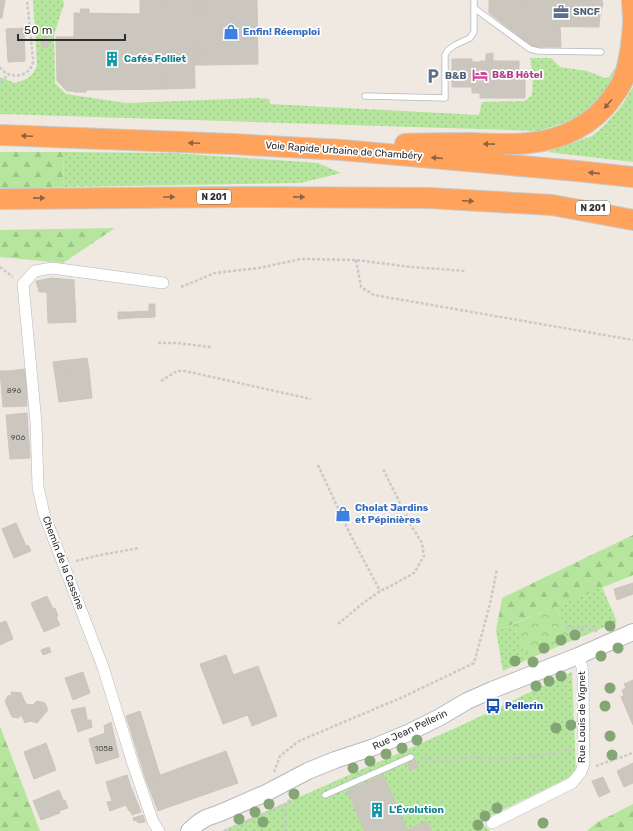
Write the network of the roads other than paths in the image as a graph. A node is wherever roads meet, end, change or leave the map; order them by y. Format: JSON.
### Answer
{"nodes":[{"id":1,"x":474,"y":0,"type":"edge"},
{"id":2,"x":632,"y":0,"type":"edge"},
{"id":3,"x":474,"y":8,"type":"junction"},
{"id":4,"x":633,"y":19,"type":"edge"},
{"id":5,"x":633,"y":23,"type":"edge"},
{"id":6,"x":602,"y":52,"type":"dead end"},
{"id":7,"x":365,"y":96,"type":"dead end"},
{"id":8,"x":0,"y":135,"type":"edge"},
{"id":9,"x":233,"y":144,"type":"junction"},
{"id":10,"x":633,"y":177,"type":"edge"},
{"id":11,"x":0,"y":198,"type":"edge"},
{"id":12,"x":552,"y":205,"type":"junction"},
{"id":13,"x":633,"y":211,"type":"edge"},
{"id":14,"x":633,"y":220,"type":"edge"},
{"id":15,"x":163,"y":283,"type":"dead end"},
{"id":16,"x":633,"y":632,"type":"edge"},
{"id":17,"x":578,"y":656,"type":"junction"},
{"id":18,"x":411,"y":757,"type":"road end"},
{"id":19,"x":325,"y":796,"type":"dead end"},
{"id":20,"x":492,"y":823,"type":"dead end"},
{"id":21,"x":159,"y":831,"type":"edge"},
{"id":22,"x":190,"y":831,"type":"edge"}],
"edges":[{"from":1,"to":3,"type":"lane"},
{"from":2,"to":4,"type":"highway"},
{"from":3,"to":6,"type":"lane"},
{"from":3,"to":7,"type":"lane"},
{"from":5,"to":9,"type":"highway","one_way":true},
{"from":9,"to":8,"type":"highway","name":"Voie Rapide Urbaine de Chambéry","one_way":true},
{"from":10,"to":9,"type":"highway","name":"Voie Rapide Urbaine de Chambéry","one_way":true},
{"from":11,"to":12,"type":"highway","number":"N 201","one_way":true},
{"from":12,"to":13,"type":"highway","number":"N 201"},
{"from":12,"to":14,"type":"highway"},
{"from":15,"to":21,"type":"street","name":"Chemin de la Cassine"},
{"from":16,"to":17,"type":"street","name":"Rue Jean Pellerin"},
{"from":17,"to":20,"type":"street","name":"Rue Louis de Vignet"},
{"from":17,"to":22,"type":"street","name":"Rue Jean Pellerin"},
{"from":18,"to":19,"type":"lane"}]}
